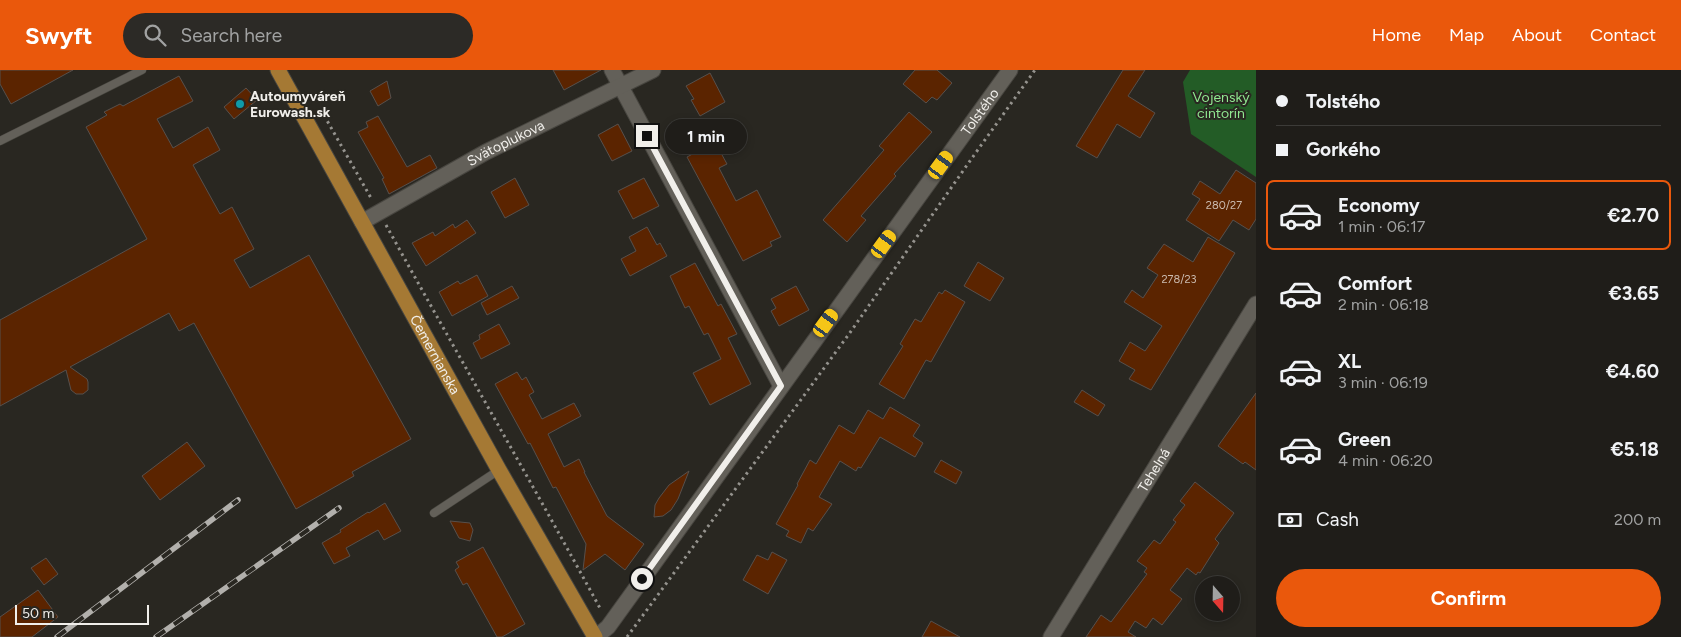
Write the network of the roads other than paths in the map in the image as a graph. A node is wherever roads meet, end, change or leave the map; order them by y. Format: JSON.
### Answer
{"nodes":[{"id":1,"x":142,"y":70,"type":"edge"},
{"id":2,"x":612,"y":70,"type":"edge"},
{"id":3,"x":653,"y":70,"type":"edge"},
{"id":4,"x":1010,"y":70,"type":"edge"},
{"id":5,"x":280,"y":71,"type":"edge"},
{"id":6,"x":620,"y":86,"type":"junction"},
{"id":7,"x":0,"y":141,"type":"edge"},
{"id":8,"x":362,"y":222,"type":"junction"},
{"id":9,"x":1256,"y":304,"type":"edge"},
{"id":10,"x":781,"y":386,"type":"junction"},
{"id":11,"x":499,"y":470,"type":"junction"},
{"id":12,"x":434,"y":513,"type":"dead end"},
{"id":13,"x":596,"y":637,"type":"edge"},
{"id":14,"x":1052,"y":637,"type":"edge"}],
"edges":[{"from":1,"to":7,"type":"lane"},
{"from":2,"to":6,"type":"street"},
{"from":3,"to":6,"type":"street","name":"Svätoplukova"},
{"from":4,"to":10,"type":"street","name":"Tolstého"},
{"from":5,"to":8,"type":"main road","name":"Čemernianska"},
{"from":6,"to":8,"type":"street","name":"Svätoplukova"},
{"from":6,"to":10,"type":"street"},
{"from":8,"to":11,"type":"main road","name":"Čemernianska"},
{"from":9,"to":14,"type":"street","name":"Tehelná"},
{"from":10,"to":13,"type":"street","name":"Tolstého"},
{"from":11,"to":12,"type":"lane"},
{"from":11,"to":13,"type":"main road","name":"Čemernianska"}]}
